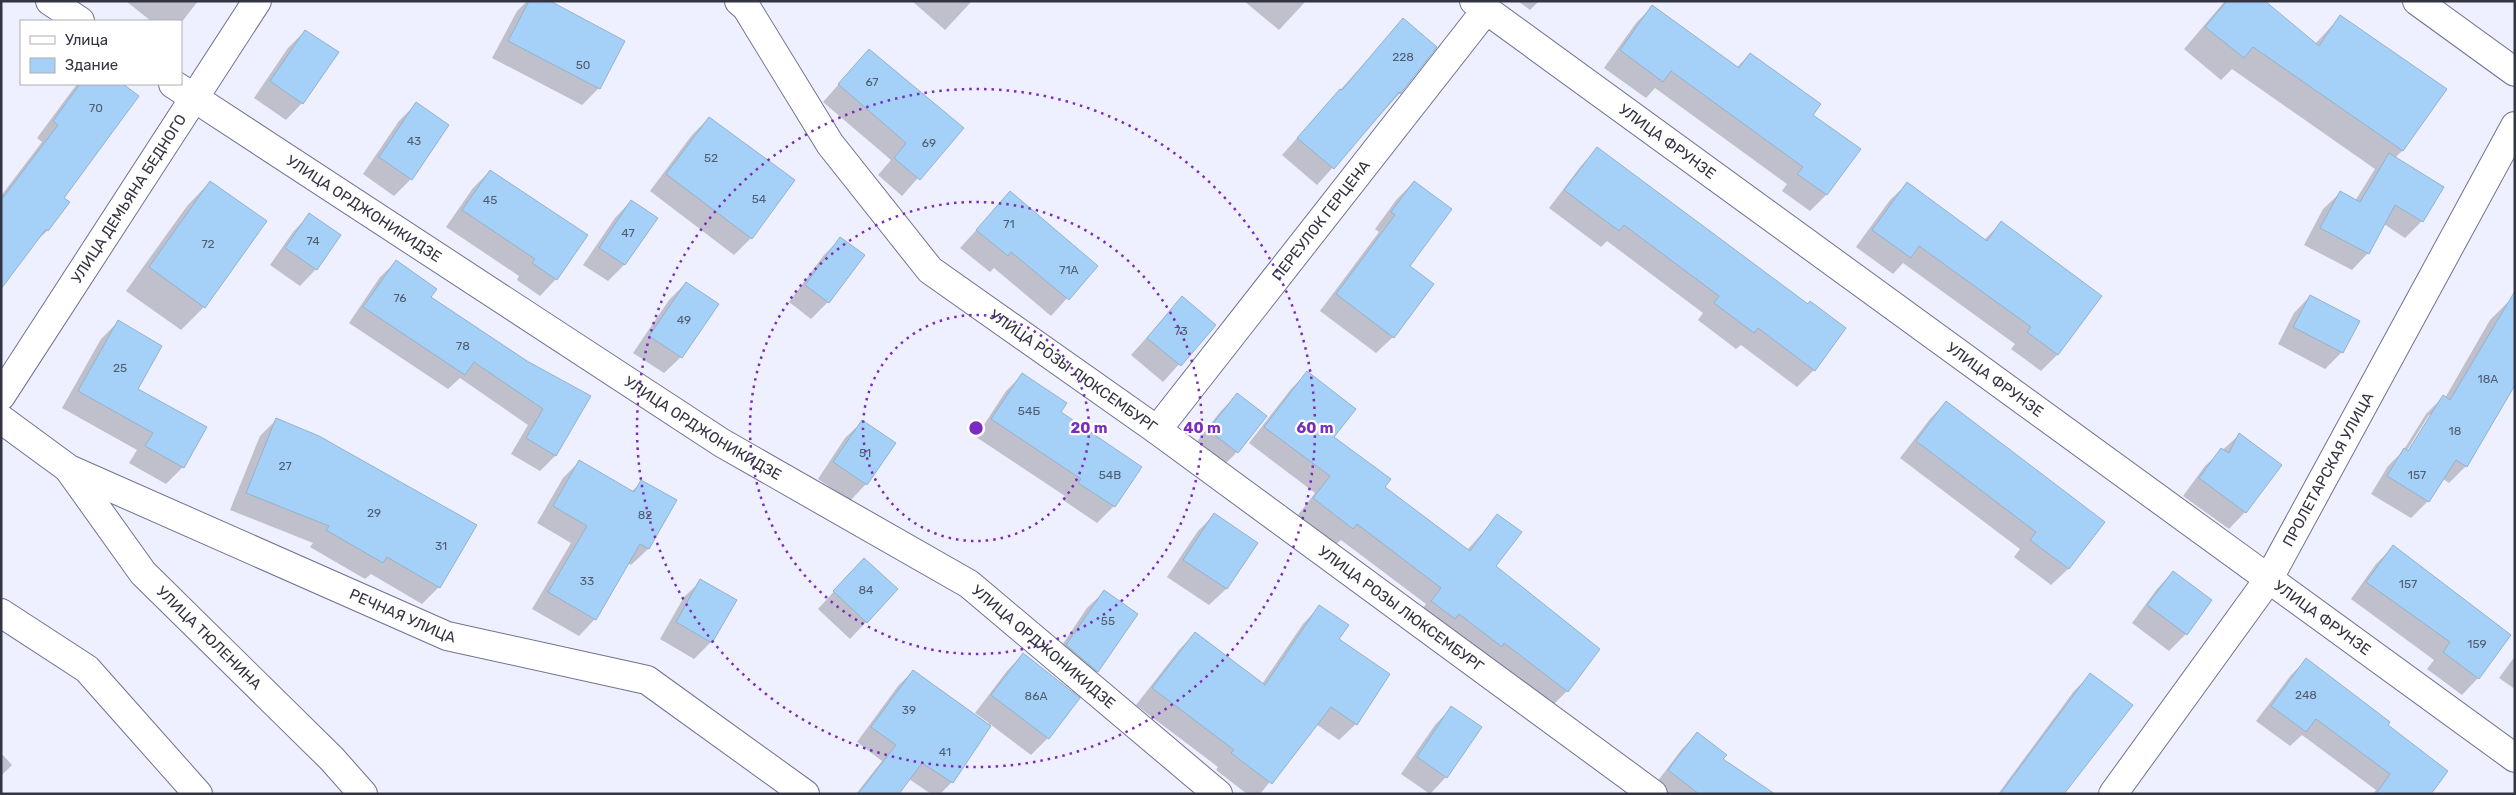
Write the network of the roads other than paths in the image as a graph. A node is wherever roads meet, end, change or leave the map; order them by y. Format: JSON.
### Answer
{"nodes":[{"id":1,"x":50,"y":1,"type":"edge"},
{"id":2,"x":258,"y":1,"type":"edge"},
{"id":3,"x":2418,"y":1,"type":"edge"},
{"id":4,"x":745,"y":3,"type":"edge"},
{"id":5,"x":1480,"y":6,"type":"edge"},
{"id":6,"x":78,"y":20,"type":"edge"},
{"id":7,"x":2515,"y":72,"type":"edge"},
{"id":8,"x":184,"y":91,"type":"edge"},
{"id":9,"x":2515,"y":126,"type":"edge"},
{"id":10,"x":1,"y":396,"type":"edge"},
{"id":11,"x":1,"y":419,"type":"edge"},
{"id":12,"x":1157,"y":430,"type":"junction"},
{"id":13,"x":69,"y":469,"type":"junction"},
{"id":14,"x":2268,"y":580,"type":"junction"},
{"id":15,"x":1,"y":613,"type":"edge"},
{"id":16,"x":2515,"y":758,"type":"edge"},
{"id":17,"x":198,"y":794,"type":"edge"},
{"id":18,"x":363,"y":794,"type":"edge"},
{"id":19,"x":805,"y":794,"type":"edge"},
{"id":20,"x":1218,"y":794,"type":"edge"},
{"id":21,"x":1653,"y":794,"type":"edge"},
{"id":22,"x":2113,"y":794,"type":"edge"}],
"edges":[{"from":1,"to":6,"type":"street"},
{"from":2,"to":8,"type":"street","name":"УЛИЦА ДЕМЬЯНА БЕДНОГО"},
{"from":3,"to":7,"type":"street"},
{"from":4,"to":12,"type":"street","name":"УЛИЦА РОЗЫ ЛЮКСЕМБУРГ"},
{"from":5,"to":12,"type":"street","name":"ПЕРЕУЛОК ГЕРЦЕНА"},
{"from":5,"to":14,"type":"street","name":"УЛИЦА ФРУНЗЕ"},
{"from":8,"to":10,"type":"street","name":"УЛИЦА ДЕМЬЯНА БЕДНОГО"},
{"from":8,"to":20,"type":"street","name":"УЛИЦА ОРДЖОНИКИДЗЕ"},
{"from":9,"to":14,"type":"street","name":"ПРОЛЕТАРСКАЯ УЛИЦА"},
{"from":11,"to":13,"type":"street","name":"РЕЧНАЯ УЛИЦА"},
{"from":12,"to":21,"type":"street","name":"УЛИЦА РОЗЫ ЛЮКСЕМБУРГ"},
{"from":13,"to":18,"type":"street","name":"УЛИЦА ТЮЛЕНИНА"},
{"from":13,"to":19,"type":"street","name":"РЕЧНАЯ УЛИЦА"},
{"from":14,"to":16,"type":"street","name":"УЛИЦА ФРУНЗЕ"},
{"from":14,"to":22,"type":"street","name":"ПРОЛЕТАРСКАЯ УЛИЦА"},
{"from":15,"to":17,"type":"street"}]}
